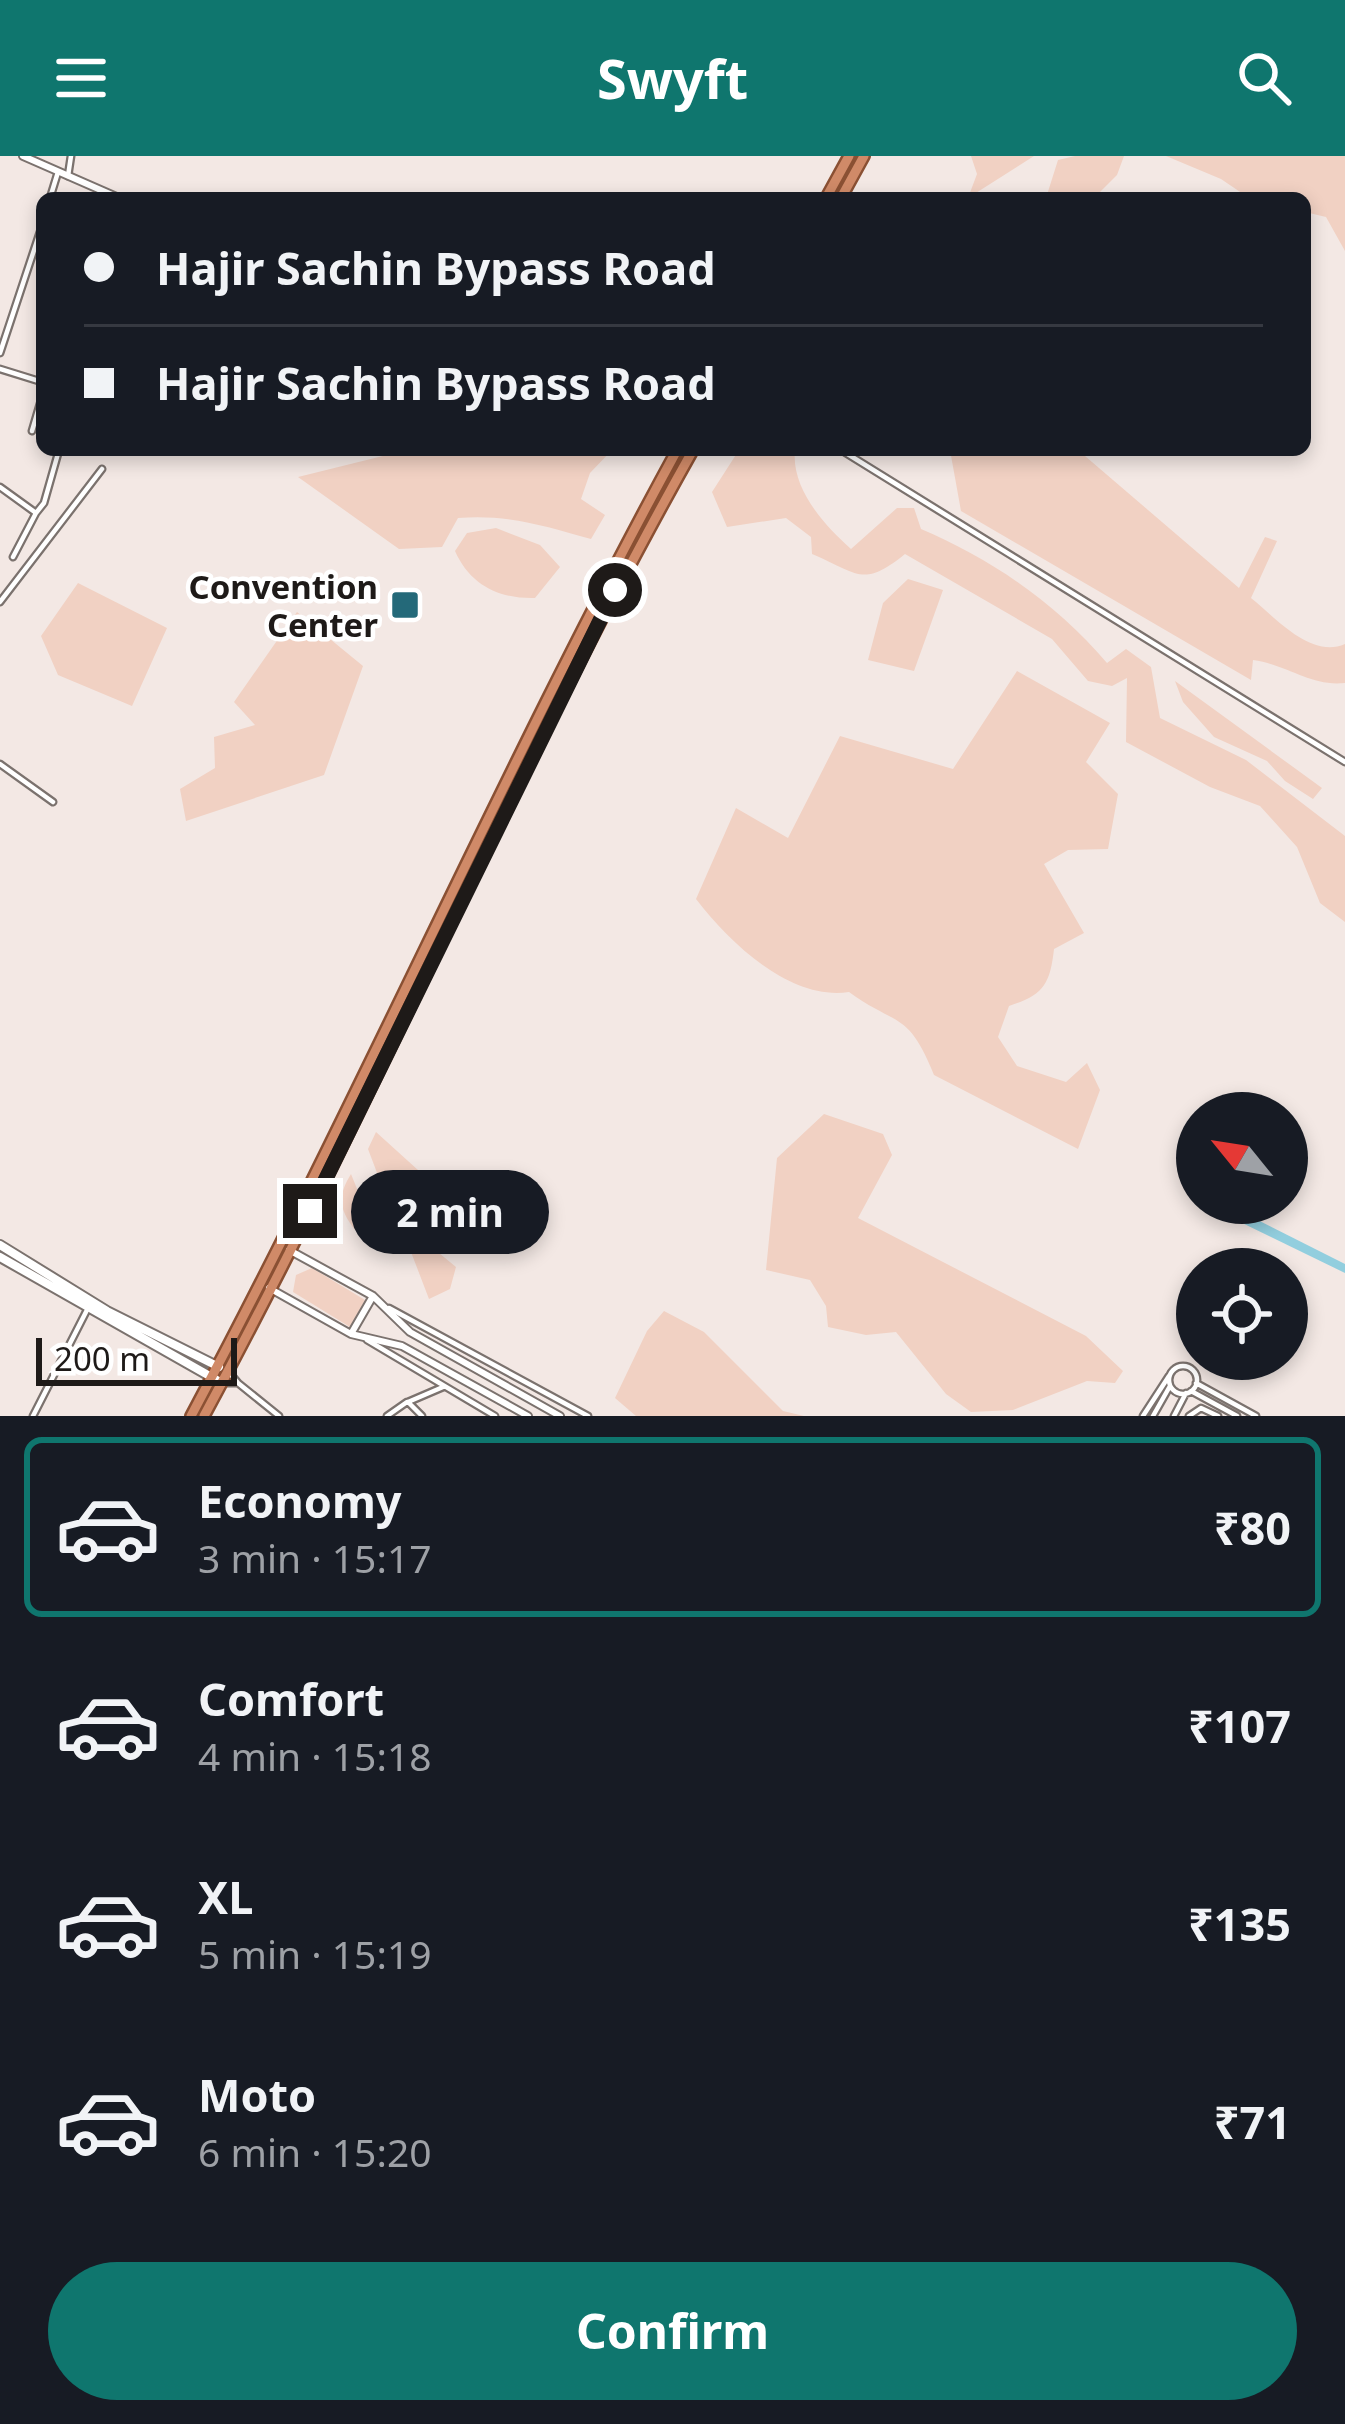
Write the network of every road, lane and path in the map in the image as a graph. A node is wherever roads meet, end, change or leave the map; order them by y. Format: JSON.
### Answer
{"nodes":[{"id":1,"x":23,"y":156,"type":"edge"},
{"id":2,"x":71,"y":156,"type":"edge"},
{"id":3,"x":849,"y":156,"type":"edge"},
{"id":4,"x":864,"y":156,"type":"edge"},
{"id":5,"x":58,"y":172,"type":"junction"},
{"id":6,"x":68,"y":176,"type":"junction"},
{"id":7,"x":52,"y":192,"type":"edge"},
{"id":8,"x":99,"y":192,"type":"edge"},
{"id":9,"x":829,"y":192,"type":"edge"},
{"id":10,"x":845,"y":192,"type":"edge"},
{"id":11,"x":36,"y":244,"type":"edge"},
{"id":12,"x":0,"y":353,"type":"edge"},
{"id":13,"x":0,"y":369,"type":"edge"},
{"id":14,"x":36,"y":380,"type":"edge"},
{"id":15,"x":36,"y":417,"type":"edge"},
{"id":16,"x":32,"y":431,"type":"dead end"},
{"id":17,"x":57,"y":456,"type":"edge"},
{"id":18,"x":674,"y":456,"type":"edge"},
{"id":19,"x":691,"y":456,"type":"edge"},
{"id":20,"x":851,"y":456,"type":"edge"},
{"id":21,"x":102,"y":469,"type":"dead end"},
{"id":22,"x":0,"y":487,"type":"edge"},
{"id":23,"x":36,"y":513,"type":"junction"},
{"id":24,"x":13,"y":557,"type":"dead end"},
{"id":25,"x":0,"y":602,"type":"edge"},
{"id":26,"x":1345,"y":761,"type":"edge"},
{"id":27,"x":0,"y":764,"type":"edge"},
{"id":28,"x":53,"y":802,"type":"dead end"},
{"id":29,"x":0,"y":1245,"type":"edge"},
{"id":30,"x":289,"y":1250,"type":"junction"},
{"id":31,"x":0,"y":1257,"type":"edge"},
{"id":32,"x":269,"y":1287,"type":"junction"},
{"id":33,"x":376,"y":1299,"type":"junction"},
{"id":34,"x":87,"y":1310,"type":"junction"},
{"id":35,"x":355,"y":1335,"type":"junction"},
{"id":36,"x":223,"y":1368,"type":"junction"},
{"id":37,"x":1169,"y":1376,"type":"junction"},
{"id":38,"x":217,"y":1381,"type":"junction"},
{"id":39,"x":238,"y":1383,"type":"junction"},
{"id":40,"x":1196,"y":1383,"type":"junction"},
{"id":41,"x":1170,"y":1386,"type":"junction"},
{"id":42,"x":443,"y":1387,"type":"junction"},
{"id":43,"x":1189,"y":1392,"type":"junction"},
{"id":44,"x":408,"y":1402,"type":"junction"},
{"id":45,"x":33,"y":1416,"type":"edge"},
{"id":46,"x":191,"y":1416,"type":"edge"},
{"id":47,"x":204,"y":1416,"type":"edge"},
{"id":48,"x":279,"y":1416,"type":"edge"},
{"id":49,"x":387,"y":1416,"type":"edge"},
{"id":50,"x":422,"y":1416,"type":"edge"},
{"id":51,"x":496,"y":1416,"type":"edge"},
{"id":52,"x":528,"y":1416,"type":"edge"},
{"id":53,"x":560,"y":1416,"type":"edge"},
{"id":54,"x":588,"y":1416,"type":"edge"},
{"id":55,"x":1143,"y":1416,"type":"edge"},
{"id":56,"x":1153,"y":1416,"type":"edge"},
{"id":57,"x":1174,"y":1416,"type":"edge"},
{"id":58,"x":1189,"y":1416,"type":"edge"},
{"id":59,"x":1218,"y":1416,"type":"edge"},
{"id":60,"x":1237,"y":1416,"type":"edge"},
{"id":61,"x":1256,"y":1416,"type":"edge"}],
"edges":[{"from":1,"to":5,"type":"street"},
{"from":2,"to":6,"type":"street"},
{"from":3,"to":9,"type":"highway"},
{"from":4,"to":10,"type":"highway"},
{"from":5,"to":6,"type":"street"},
{"from":5,"to":7,"type":"street"},
{"from":6,"to":8,"type":"street"},
{"from":11,"to":12,"type":"street"},
{"from":13,"to":14,"type":"street"},
{"from":15,"to":16,"type":"street"},
{"from":17,"to":23,"type":"street"},
{"from":18,"to":36,"type":"highway"},
{"from":19,"to":30,"type":"highway"},
{"from":20,"to":26,"type":"street"},
{"from":21,"to":25,"type":"street"},
{"from":22,"to":23,"type":"street"},
{"from":23,"to":24,"type":"street"},
{"from":27,"to":28,"type":"street"},
{"from":29,"to":36,"type":"main road"},
{"from":30,"to":32,"type":"highway"},
{"from":30,"to":33,"type":"street"},
{"from":31,"to":34,"type":"main road"},
{"from":32,"to":35,"type":"street"},
{"from":32,"to":36,"type":"highway"},
{"from":33,"to":35,"type":"street"},
{"from":33,"to":53,"type":"street"},
{"from":33,"to":54,"type":"street"},
{"from":34,"to":38,"type":"main road"},
{"from":34,"to":45,"type":"street"},
{"from":35,"to":42,"type":"street"},
{"from":35,"to":52,"type":"street"},
{"from":36,"to":38,"type":"highway"},
{"from":36,"to":39,"type":"street"},
{"from":37,"to":40,"type":"street"},
{"from":37,"to":41,"type":"street"},
{"from":37,"to":55,"type":"street"},
{"from":38,"to":39,"type":"street"},
{"from":38,"to":46,"type":"highway"},
{"from":38,"to":47,"type":"highway"},
{"from":39,"to":48,"type":"street"},
{"from":40,"to":43,"type":"street"},
{"from":40,"to":61,"type":"street"},
{"from":41,"to":43,"type":"street"},
{"from":41,"to":56,"type":"street"},
{"from":42,"to":44,"type":"street"},
{"from":42,"to":51,"type":"street"},
{"from":43,"to":57,"type":"street"},
{"from":43,"to":60,"type":"street"},
{"from":44,"to":49,"type":"street"},
{"from":44,"to":50,"type":"street"},
{"from":58,"to":59,"type":"street"}]}
